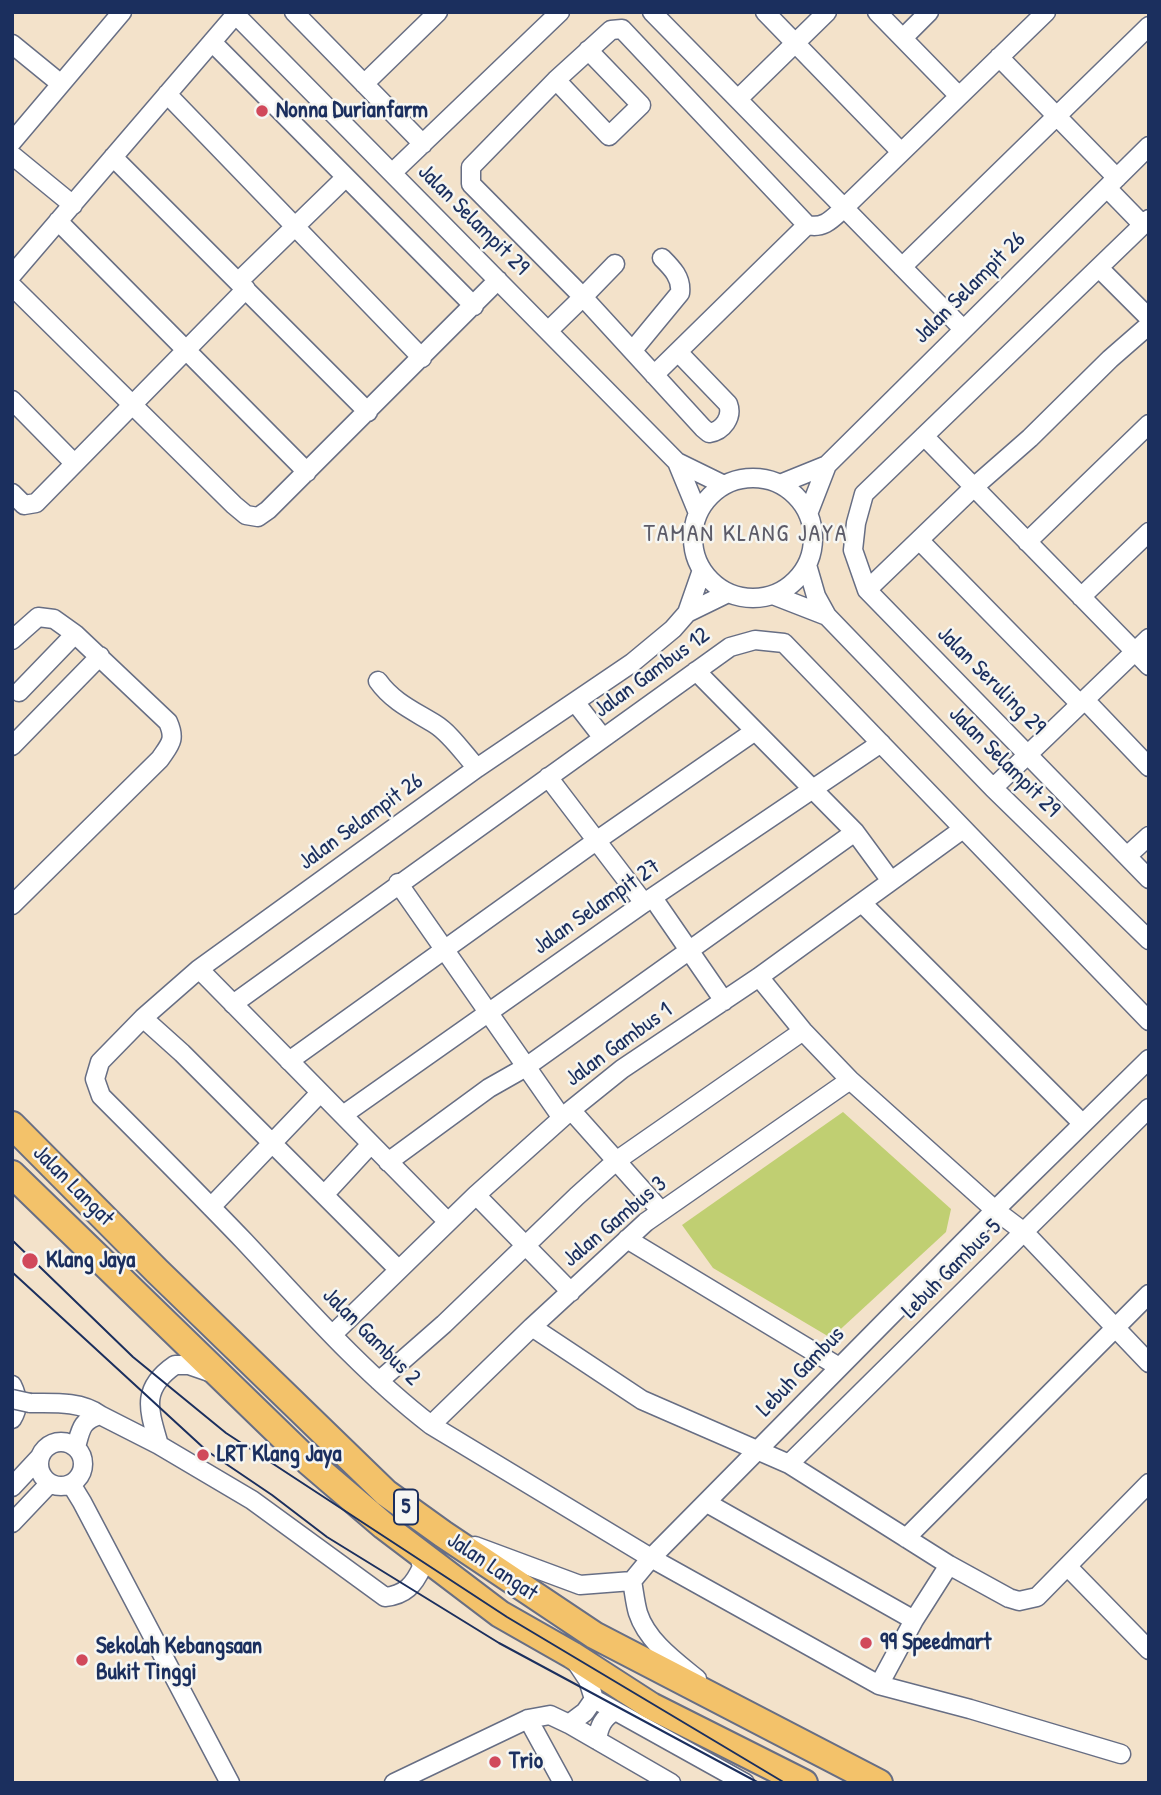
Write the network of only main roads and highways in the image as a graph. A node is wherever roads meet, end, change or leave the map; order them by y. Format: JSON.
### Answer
{"nodes":[{"id":1,"x":12,"y":1125,"type":"edge"},
{"id":2,"x":12,"y":1174,"type":"edge"},
{"id":3,"x":804,"y":1783,"type":"edge"},
{"id":4,"x":879,"y":1783,"type":"edge"}],
"edges":[{"from":1,"to":4,"type":"highway","name":"Jalan Langat","number":"5"},
{"from":2,"to":3,"type":"highway","name":"Jalan Langat","number":"5"}]}
